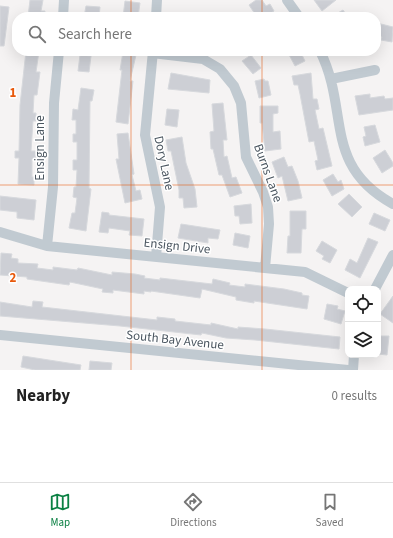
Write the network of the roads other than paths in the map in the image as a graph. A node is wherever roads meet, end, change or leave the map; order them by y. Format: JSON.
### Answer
{"nodes":[{"id":1,"x":64,"y":0,"type":"edge"},
{"id":2,"x":157,"y":0,"type":"edge"},
{"id":3,"x":287,"y":0,"type":"edge"},
{"id":4,"x":63,"y":12,"type":"edge"},
{"id":5,"x":156,"y":12,"type":"edge"},
{"id":6,"x":295,"y":12,"type":"edge"},
{"id":7,"x":59,"y":56,"type":"edge"},
{"id":8,"x":152,"y":56,"type":"edge"},
{"id":9,"x":181,"y":56,"type":"edge"},
{"id":10,"x":322,"y":56,"type":"edge"},
{"id":11,"x":375,"y":70,"type":"dead end"},
{"id":12,"x":331,"y":79,"type":"junction"},
{"id":13,"x":393,"y":204,"type":"edge"},
{"id":14,"x":0,"y":232,"type":"edge"},
{"id":15,"x":47,"y":246,"type":"junction"},
{"id":16,"x":393,"y":255,"type":"edge"},
{"id":17,"x":156,"y":257,"type":"junction"},
{"id":18,"x":265,"y":268,"type":"junction"},
{"id":19,"x":377,"y":286,"type":"edge"},
{"id":20,"x":345,"y":292,"type":"edge"},
{"id":21,"x":0,"y":335,"type":"edge"},
{"id":22,"x":354,"y":358,"type":"edge"},
{"id":23,"x":348,"y":370,"type":"edge"},
{"id":24,"x":353,"y":370,"type":"edge"}],
"edges":[{"from":1,"to":4,"type":"street"},
{"from":2,"to":5,"type":"street"},
{"from":3,"to":6,"type":"street"},
{"from":7,"to":15,"type":"street","name":"Ensign Lane"},
{"from":8,"to":17,"type":"street","name":"Dory Lane"},
{"from":9,"to":18,"type":"street","name":"Burns Lane"},
{"from":10,"to":12,"type":"street"},
{"from":11,"to":12,"type":"street"},
{"from":12,"to":13,"type":"street"},
{"from":14,"to":15,"type":"street","name":"Ensign Drive"},
{"from":15,"to":17,"type":"street","name":"Ensign Drive"},
{"from":16,"to":19,"type":"street"},
{"from":17,"to":18,"type":"street","name":"Ensign Drive"},
{"from":18,"to":20,"type":"street","name":"Ensign Drive"},
{"from":21,"to":23,"type":"street","name":"South Bay Avenue"},
{"from":22,"to":24,"type":"street"}]}
